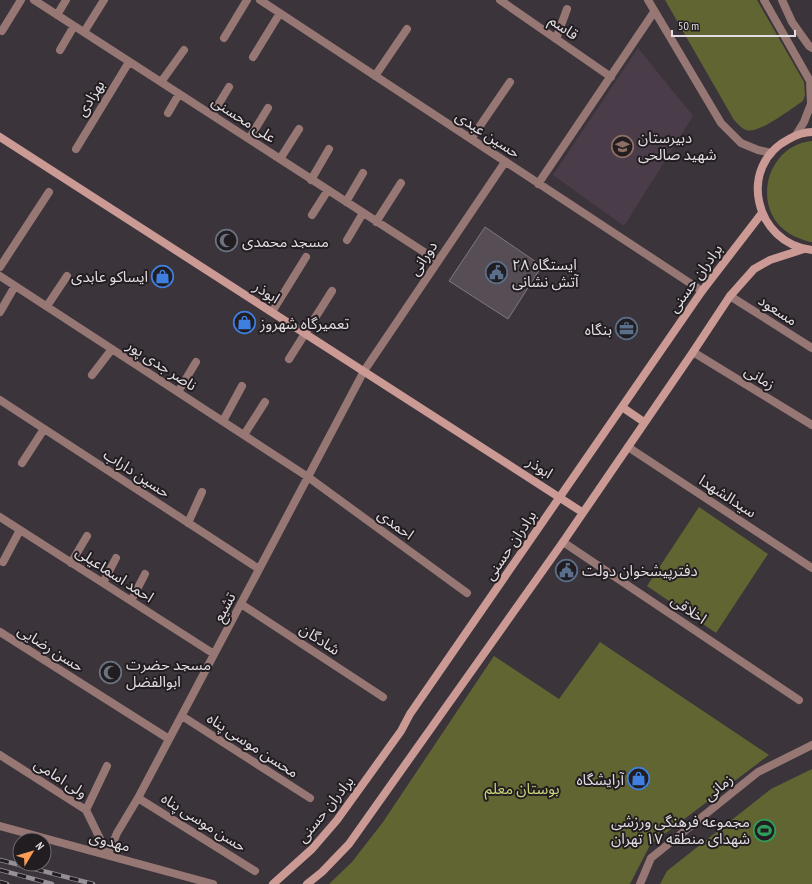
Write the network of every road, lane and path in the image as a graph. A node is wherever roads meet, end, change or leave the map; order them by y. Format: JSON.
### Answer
{"nodes":[{"id":1,"x":21,"y":0,"type":"edge"},
{"id":2,"x":34,"y":0,"type":"edge"},
{"id":3,"x":66,"y":0,"type":"edge"},
{"id":4,"x":104,"y":0,"type":"edge"},
{"id":5,"x":247,"y":0,"type":"edge"},
{"id":6,"x":260,"y":0,"type":"edge"},
{"id":7,"x":500,"y":0,"type":"edge"},
{"id":8,"x":648,"y":0,"type":"edge"},
{"id":9,"x":764,"y":0,"type":"edge"},
{"id":10,"x":782,"y":0,"type":"edge"},
{"id":11,"x":512,"y":3,"type":"edge"},
{"id":12,"x":567,"y":9,"type":"dead end"},
{"id":13,"x":654,"y":12,"type":"junction"},
{"id":14,"x":280,"y":13,"type":"junction"},
{"id":15,"x":57,"y":14,"type":"junction"},
{"id":16,"x":74,"y":26,"type":"junction"},
{"id":17,"x":407,"y":29,"type":"dead end"},
{"id":18,"x":2,"y":31,"type":"dead end"},
{"id":19,"x":84,"y":32,"type":"junction"},
{"id":20,"x":224,"y":38,"type":"dead end"},
{"id":21,"x":556,"y":39,"type":"junction"},
{"id":22,"x":812,"y":48,"type":"edge"},
{"id":23,"x":60,"y":50,"type":"dead end"},
{"id":24,"x":184,"y":50,"type":"dead end"},
{"id":25,"x":253,"y":57,"type":"dead end"},
{"id":26,"x":129,"y":62,"type":"junction"},
{"id":27,"x":375,"y":76,"type":"junction"},
{"id":28,"x":611,"y":77,"type":"junction"},
{"id":29,"x":161,"y":82,"type":"junction"},
{"id":30,"x":510,"y":82,"type":"dead end"},
{"id":31,"x":229,"y":87,"type":"dead end"},
{"id":32,"x":179,"y":94,"type":"junction"},
{"id":33,"x":268,"y":108,"type":"dead end"},
{"id":34,"x":168,"y":113,"type":"dead end"},
{"id":35,"x":212,"y":115,"type":"junction"},
{"id":36,"x":300,"y":129,"type":"dead end"},
{"id":37,"x":812,"y":132,"type":"edge"},
{"id":38,"x":796,"y":135,"type":"junction"},
{"id":39,"x":0,"y":137,"type":"edge"},
{"id":40,"x":248,"y":139,"type":"junction"},
{"id":41,"x":471,"y":140,"type":"junction"},
{"id":42,"x":76,"y":149,"type":"dead end"},
{"id":43,"x":329,"y":149,"type":"dead end"},
{"id":44,"x":771,"y":153,"type":"junction"},
{"id":45,"x":280,"y":159,"type":"junction"},
{"id":46,"x":505,"y":162,"type":"junction"},
{"id":47,"x":363,"y":173,"type":"dead end"},
{"id":48,"x":311,"y":180,"type":"junction"},
{"id":49,"x":401,"y":183,"type":"dead end"},
{"id":50,"x":538,"y":184,"type":"junction"},
{"id":51,"x":328,"y":190,"type":"junction"},
{"id":52,"x":49,"y":192,"type":"dead end"},
{"id":53,"x":346,"y":202,"type":"junction"},
{"id":54,"x":363,"y":213,"type":"junction"},
{"id":55,"x":762,"y":214,"type":"junction"},
{"id":56,"x":312,"y":215,"type":"dead end"},
{"id":57,"x":376,"y":222,"type":"junction"},
{"id":58,"x":347,"y":240,"type":"dead end"},
{"id":59,"x":808,"y":250,"type":"edge"},
{"id":60,"x":306,"y":257,"type":"dead end"},
{"id":61,"x":438,"y":262,"type":"junction"},
{"id":62,"x":0,"y":267,"type":"edge"},
{"id":63,"x":0,"y":276,"type":"edge"},
{"id":64,"x":67,"y":276,"type":"dead end"},
{"id":65,"x":15,"y":286,"type":"junction"},
{"id":66,"x":332,"y":291,"type":"dead end"},
{"id":67,"x":702,"y":291,"type":"junction"},
{"id":68,"x":730,"y":296,"type":"junction"},
{"id":69,"x":47,"y":306,"type":"junction"},
{"id":70,"x":0,"y":312,"type":"edge"},
{"id":71,"x":272,"y":312,"type":"junction"},
{"id":72,"x":305,"y":333,"type":"junction"},
{"id":73,"x":112,"y":348,"type":"junction"},
{"id":74,"x":812,"y":348,"type":"edge"},
{"id":75,"x":693,"y":352,"type":"junction"},
{"id":76,"x":289,"y":359,"type":"dead end"},
{"id":77,"x":196,"y":362,"type":"dead end"},
{"id":78,"x":364,"y":371,"type":"junction"},
{"id":79,"x":92,"y":376,"type":"dead end"},
{"id":80,"x":242,"y":386,"type":"dead end"},
{"id":81,"x":178,"y":392,"type":"junction"},
{"id":82,"x":0,"y":400,"type":"edge"},
{"id":83,"x":265,"y":402,"type":"dead end"},
{"id":84,"x":622,"y":407,"type":"junction"},
{"id":85,"x":223,"y":421,"type":"junction"},
{"id":86,"x":644,"y":422,"type":"junction"},
{"id":87,"x":812,"y":425,"type":"edge"},
{"id":88,"x":44,"y":429,"type":"junction"},
{"id":89,"x":244,"y":435,"type":"junction"},
{"id":90,"x":628,"y":447,"type":"junction"},
{"id":91,"x":22,"y":463,"type":"dead end"},
{"id":92,"x":308,"y":477,"type":"junction"},
{"id":93,"x":202,"y":492,"type":"dead end"},
{"id":94,"x":560,"y":496,"type":"junction"},
{"id":95,"x":582,"y":512,"type":"junction"},
{"id":96,"x":0,"y":517,"type":"edge"},
{"id":97,"x":188,"y":523,"type":"junction"},
{"id":98,"x":20,"y":530,"type":"junction"},
{"id":99,"x":87,"y":536,"type":"dead end"},
{"id":100,"x":563,"y":542,"type":"junction"},
{"id":101,"x":116,"y":558,"type":"dead end"},
{"id":102,"x":3,"y":562,"type":"dead end"},
{"id":103,"x":71,"y":563,"type":"junction"},
{"id":104,"x":812,"y":568,"type":"edge"},
{"id":105,"x":259,"y":569,"type":"junction"},
{"id":106,"x":145,"y":574,"type":"dead end"},
{"id":107,"x":103,"y":583,"type":"junction"},
{"id":108,"x":467,"y":593,"type":"dead end"},
{"id":109,"x":131,"y":601,"type":"junction"},
{"id":110,"x":241,"y":604,"type":"junction"},
{"id":111,"x":0,"y":632,"type":"edge"},
{"id":112,"x":214,"y":654,"type":"junction"},
{"id":113,"x":383,"y":697,"type":"dead end"},
{"id":114,"x":799,"y":700,"type":"dead end"},
{"id":115,"x":182,"y":716,"type":"junction"},
{"id":116,"x":169,"y":739,"type":"junction"},
{"id":117,"x":812,"y":745,"type":"edge"},
{"id":118,"x":0,"y":755,"type":"edge"},
{"id":119,"x":107,"y":766,"type":"dead end"},
{"id":120,"x":138,"y":798,"type":"junction"},
{"id":121,"x":310,"y":798,"type":"dead end"},
{"id":122,"x":86,"y":810,"type":"junction"},
{"id":123,"x":0,"y":826,"type":"edge"},
{"id":124,"x":108,"y":855,"type":"junction"},
{"id":125,"x":255,"y":871,"type":"dead end"},
{"id":126,"x":213,"y":884,"type":"edge"},
{"id":127,"x":273,"y":884,"type":"edge"},
{"id":128,"x":308,"y":884,"type":"edge"},
{"id":129,"x":640,"y":884,"type":"edge"}],
"edges":[{"from":1,"to":18,"type":"street"},
{"from":2,"to":15,"type":"street","name":"علی محسنی"},
{"from":3,"to":15,"type":"street"},
{"from":4,"to":19,"type":"street"},
{"from":5,"to":20,"type":"street"},
{"from":6,"to":14,"type":"street","name":"حسین عبدی"},
{"from":7,"to":11,"type":"street","name":"قاسم"},
{"from":8,"to":13,"type":"street"},
{"from":9,"to":38,"type":"street"},
{"from":10,"to":22,"type":"street"},
{"from":11,"to":21,"type":"street","name":"قاسم"},
{"from":12,"to":21,"type":"street"},
{"from":13,"to":28,"type":"street"},
{"from":13,"to":44,"type":"street"},
{"from":14,"to":25,"type":"street"},
{"from":14,"to":27,"type":"street","name":"حسین عبدی"},
{"from":15,"to":16,"type":"street","name":"علی محسنی"},
{"from":16,"to":19,"type":"street","name":"علی محسنی"},
{"from":16,"to":23,"type":"street"},
{"from":17,"to":27,"type":"street"},
{"from":19,"to":26,"type":"street","name":"علی محسنی"},
{"from":21,"to":28,"type":"street","name":"قاسم"},
{"from":24,"to":29,"type":"street"},
{"from":26,"to":29,"type":"street","name":"علی محسنی"},
{"from":26,"to":42,"type":"street","name":"بهزادی"},
{"from":27,"to":41,"type":"street","name":"حسین عبدی"},
{"from":28,"to":50,"type":"street"},
{"from":29,"to":32,"type":"street","name":"علی محسنی"},
{"from":30,"to":41,"type":"street"},
{"from":31,"to":35,"type":"street"},
{"from":32,"to":34,"type":"street"},
{"from":32,"to":35,"type":"street","name":"علی محسنی"},
{"from":33,"to":40,"type":"street"},
{"from":35,"to":40,"type":"street","name":"علی محسنی"},
{"from":36,"to":45,"type":"street"},
{"from":37,"to":38,"type":"main road"},
{"from":38,"to":44,"type":"main road"},
{"from":39,"to":71,"type":"main road","name":"ابوذر"},
{"from":40,"to":45,"type":"street","name":"علی محسنی"},
{"from":41,"to":46,"type":"street","name":"حسین عبدی"},
{"from":43,"to":48,"type":"street"},
{"from":44,"to":55,"type":"main road"},
{"from":45,"to":48,"type":"street","name":"علی محسنی"},
{"from":46,"to":50,"type":"street","name":"حسین عبدی"},
{"from":46,"to":61,"type":"street","name":"دورانی"},
{"from":47,"to":53,"type":"street"},
{"from":48,"to":51,"type":"street","name":"علی محسنی"},
{"from":49,"to":57,"type":"street"},
{"from":50,"to":67,"type":"street","name":"حسین عبدی"},
{"from":51,"to":53,"type":"street","name":"علی محسنی"},
{"from":51,"to":56,"type":"street"},
{"from":52,"to":62,"type":"street"},
{"from":53,"to":54,"type":"street","name":"علی محسنی"},
{"from":54,"to":57,"type":"street","name":"علی محسنی"},
{"from":54,"to":58,"type":"street"},
{"from":55,"to":59,"type":"main road"},
{"from":55,"to":67,"type":"main road","name":"برادران حسنی"},
{"from":57,"to":61,"type":"street","name":"علی محسنی"},
{"from":59,"to":68,"type":"main road"},
{"from":60,"to":71,"type":"street"},
{"from":61,"to":78,"type":"street","name":"دورانی"},
{"from":63,"to":65,"type":"street","name":"ناصر جدی پور"},
{"from":64,"to":69,"type":"street"},
{"from":65,"to":69,"type":"street","name":"ناصر جدی پور"},
{"from":65,"to":70,"type":"street"},
{"from":66,"to":72,"type":"street"},
{"from":67,"to":84,"type":"main road","name":"برادران حسنی"},
{"from":68,"to":74,"type":"street","name":"مسعود"},
{"from":68,"to":75,"type":"main road"},
{"from":69,"to":73,"type":"street","name":"ناصر جدی پور"},
{"from":71,"to":72,"type":"main road","name":"ابوذر"},
{"from":72,"to":76,"type":"street"},
{"from":72,"to":78,"type":"main road","name":"ابوذر"},
{"from":73,"to":79,"type":"street"},
{"from":73,"to":81,"type":"street","name":"ناصر جدی پور"},
{"from":75,"to":86,"type":"main road"},
{"from":75,"to":87,"type":"street","name":"زمانی"},
{"from":77,"to":81,"type":"street"},
{"from":78,"to":92,"type":"street","name":"تشیع"},
{"from":78,"to":94,"type":"main road","name":"ابوذر"},
{"from":80,"to":85,"type":"street"},
{"from":81,"to":85,"type":"street","name":"ناصر جدی پور"},
{"from":82,"to":88,"type":"street","name":"حسین داراب"},
{"from":83,"to":89,"type":"street"},
{"from":84,"to":86,"type":"main road"},
{"from":84,"to":94,"type":"main road","name":"برادران حسنی"},
{"from":85,"to":89,"type":"street","name":"ناصر جدی پور"},
{"from":86,"to":90,"type":"main road"},
{"from":88,"to":91,"type":"street"},
{"from":88,"to":97,"type":"street","name":"حسین داراب"},
{"from":89,"to":92,"type":"street","name":"ناصر جدی پور"},
{"from":90,"to":95,"type":"main road"},
{"from":90,"to":104,"type":"street","name":"سیدالشهدا"},
{"from":92,"to":105,"type":"street","name":"تشیع"},
{"from":92,"to":108,"type":"street","name":"احمدی"},
{"from":93,"to":97,"type":"street"},
{"from":94,"to":95,"type":"main road","name":"ابوذر"},
{"from":94,"to":127,"type":"main road","name":"برادران حسنی"},
{"from":95,"to":100,"type":"main road"},
{"from":96,"to":98,"type":"street","name":"احمد اسماعیلی"},
{"from":97,"to":105,"type":"street","name":"حسین داراب"},
{"from":98,"to":102,"type":"street"},
{"from":98,"to":103,"type":"street","name":"احمد اسماعیلی"},
{"from":99,"to":103,"type":"street"},
{"from":100,"to":114,"type":"street","name":"اخلاقی"},
{"from":100,"to":128,"type":"main road"},
{"from":101,"to":107,"type":"street"},
{"from":103,"to":107,"type":"street","name":"احمد اسماعیلی"},
{"from":105,"to":110,"type":"street","name":"تشیع"},
{"from":106,"to":109,"type":"street"},
{"from":107,"to":109,"type":"street","name":"احمد اسماعیلی"},
{"from":109,"to":112,"type":"street","name":"احمد اسماعیلی"},
{"from":110,"to":112,"type":"street","name":"تشیع"},
{"from":110,"to":113,"type":"street","name":"شادگان"},
{"from":111,"to":116,"type":"street","name":"حسن رضایی"},
{"from":112,"to":115,"type":"street","name":"تشیع"},
{"from":115,"to":116,"type":"street","name":"تشیع"},
{"from":115,"to":121,"type":"street","name":"محسن موسی پناه"},
{"from":116,"to":120,"type":"street","name":"تشیع"},
{"from":117,"to":129,"type":"street","name":"زمانی"},
{"from":118,"to":122,"type":"street","name":"ولی امامی"},
{"from":119,"to":122,"type":"street"},
{"from":120,"to":124,"type":"street","name":"تشیع"},
{"from":120,"to":125,"type":"street","name":"حسن موسی پناه"},
{"from":122,"to":124,"type":"street","name":"ولی امامی"},
{"from":123,"to":124,"type":"street","name":"مهدوی"},
{"from":124,"to":126,"type":"street","name":"مهدوی"}]}
